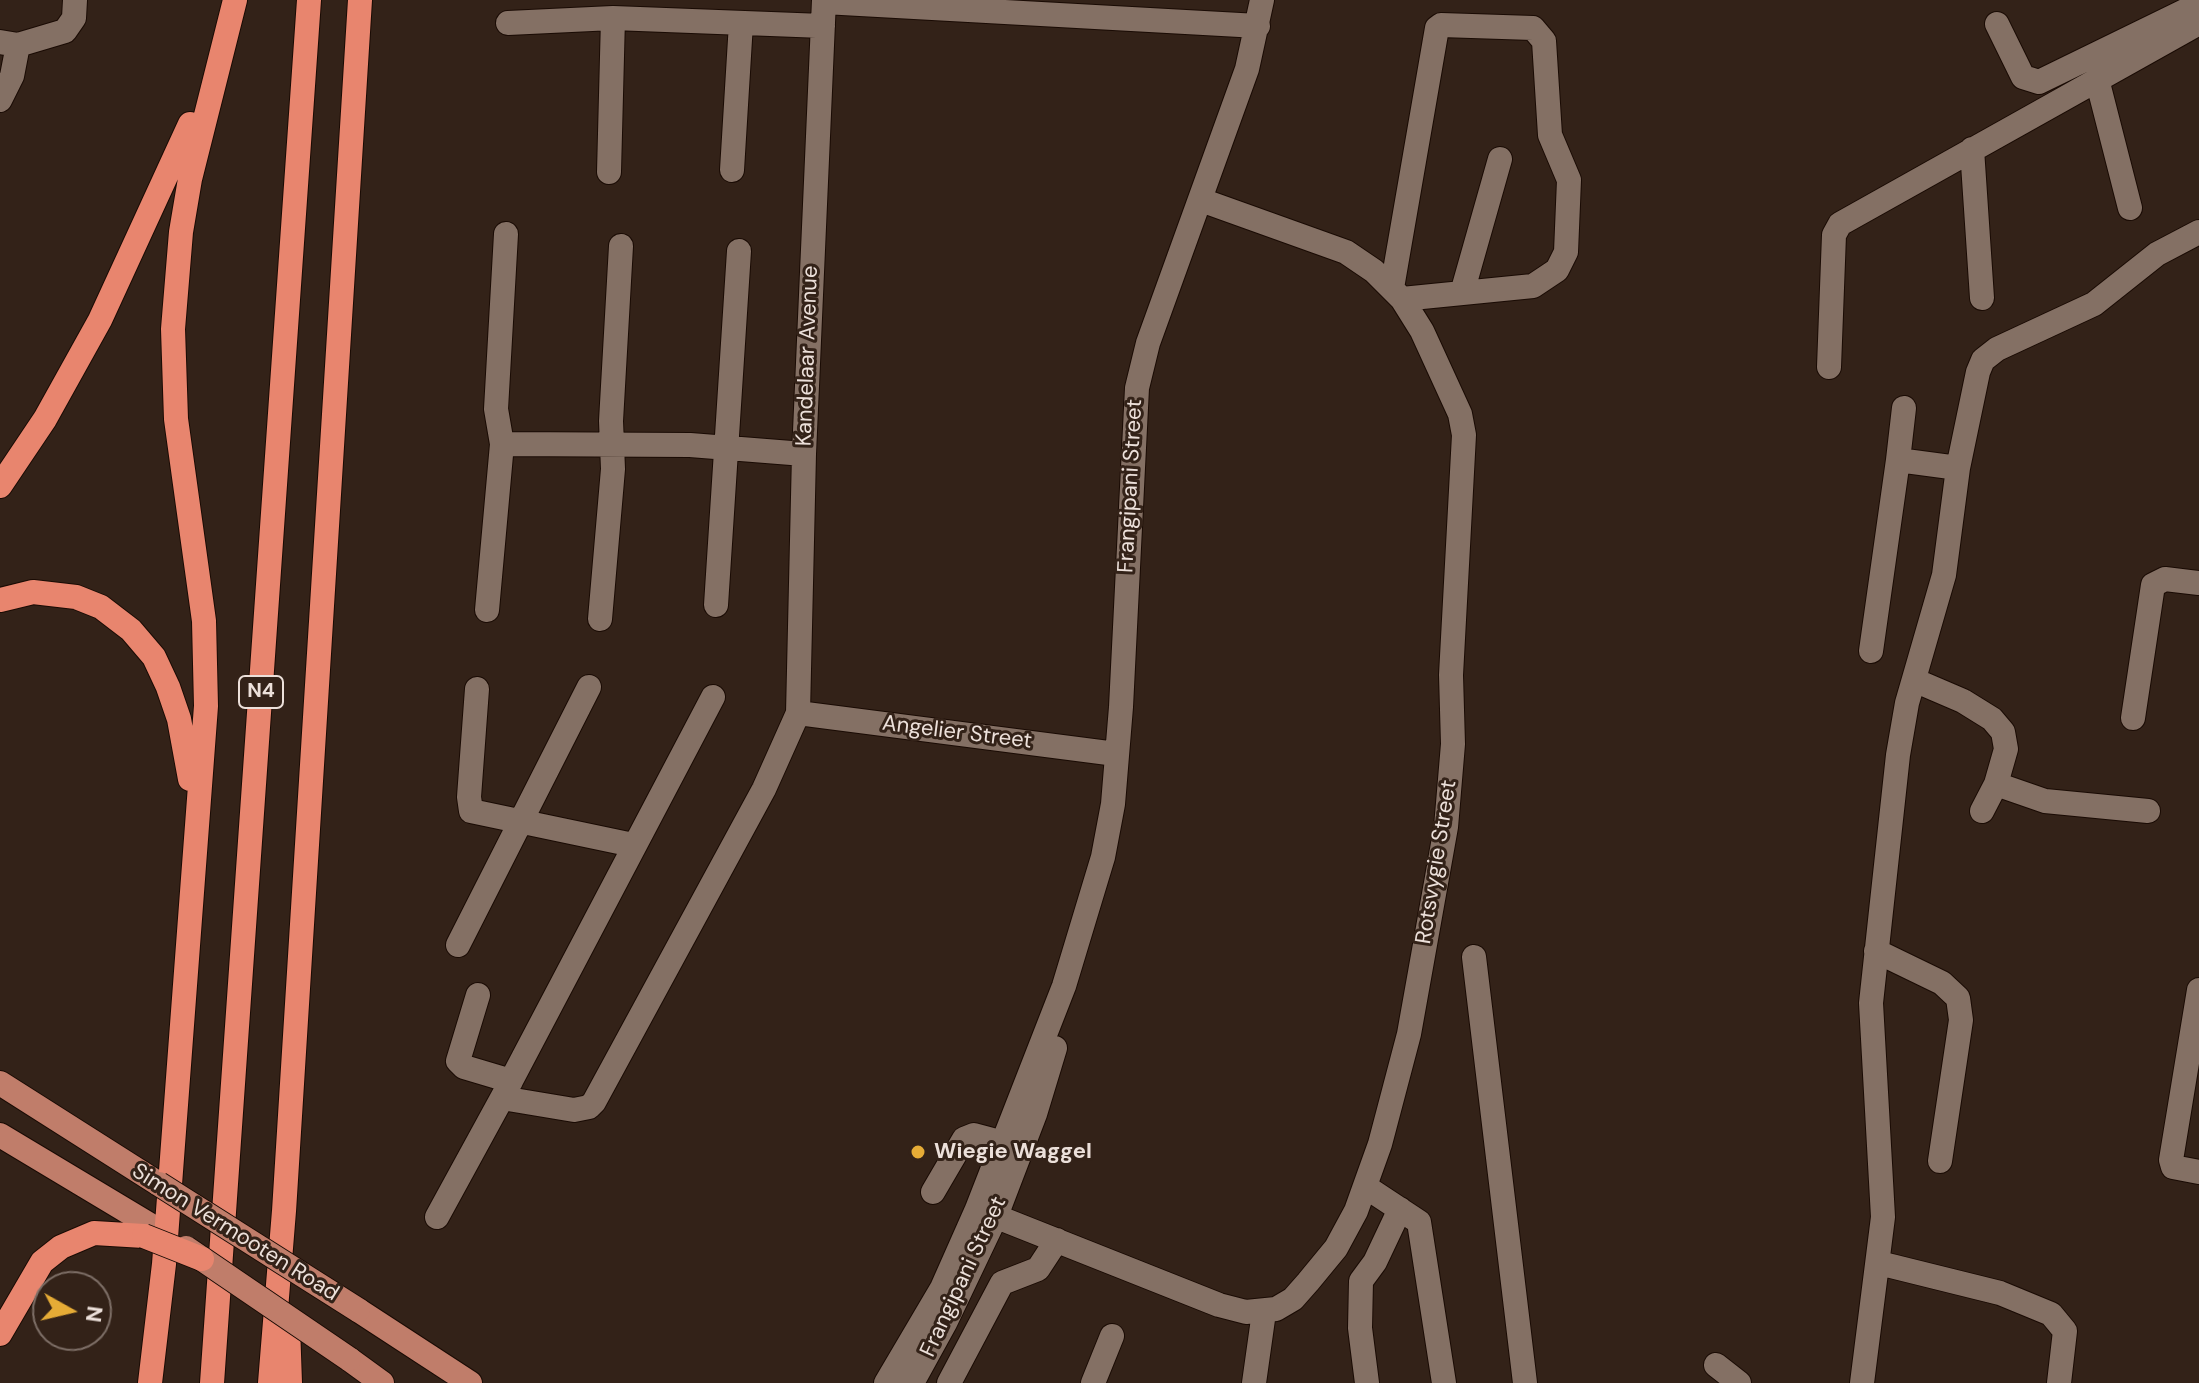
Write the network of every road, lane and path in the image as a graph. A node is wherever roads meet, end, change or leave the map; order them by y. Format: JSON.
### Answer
{"nodes":[{"id":1,"x":75,"y":0,"type":"edge"},
{"id":2,"x":235,"y":0,"type":"edge"},
{"id":3,"x":309,"y":0,"type":"edge"},
{"id":4,"x":360,"y":0,"type":"edge"},
{"id":5,"x":1262,"y":0,"type":"edge"},
{"id":6,"x":824,"y":1,"type":"edge"},
{"id":7,"x":2199,"y":4,"type":"edge"},
{"id":8,"x":604,"y":12,"type":"edge"},
{"id":9,"x":735,"y":15,"type":"edge"},
{"id":10,"x":508,"y":23,"type":"dead end"},
{"id":11,"x":2199,"y":23,"type":"edge"},
{"id":12,"x":1997,"y":24,"type":"dead end"},
{"id":13,"x":823,"y":26,"type":"junction"},
{"id":14,"x":1258,"y":26,"type":"junction"},
{"id":15,"x":225,"y":38,"type":"junction"},
{"id":16,"x":9,"y":44,"type":"edge"},
{"id":17,"x":2097,"y":79,"type":"junction"},
{"id":18,"x":0,"y":100,"type":"edge"},
{"id":19,"x":1972,"y":149,"type":"junction"},
{"id":20,"x":1500,"y":159,"type":"dead end"},
{"id":21,"x":732,"y":170,"type":"dead end"},
{"id":22,"x":609,"y":172,"type":"dead end"},
{"id":23,"x":1201,"y":200,"type":"junction"},
{"id":24,"x":2130,"y":208,"type":"dead end"},
{"id":25,"x":2199,"y":232,"type":"edge"},
{"id":26,"x":506,"y":234,"type":"dead end"},
{"id":27,"x":621,"y":246,"type":"dead end"},
{"id":28,"x":739,"y":251,"type":"dead end"},
{"id":29,"x":1462,"y":293,"type":"junction"},
{"id":30,"x":1397,"y":294,"type":"junction"},
{"id":31,"x":1982,"y":298,"type":"dead end"},
{"id":32,"x":1829,"y":367,"type":"dead end"},
{"id":33,"x":1904,"y":408,"type":"dead end"},
{"id":34,"x":502,"y":444,"type":"junction"},
{"id":35,"x":612,"y":444,"type":"junction"},
{"id":36,"x":728,"y":448,"type":"junction"},
{"id":37,"x":804,"y":454,"type":"junction"},
{"id":38,"x":1898,"y":460,"type":"junction"},
{"id":39,"x":1958,"y":468,"type":"junction"},
{"id":40,"x":0,"y":486,"type":"edge"},
{"id":41,"x":2199,"y":583,"type":"edge"},
{"id":42,"x":0,"y":600,"type":"edge"},
{"id":43,"x":716,"y":605,"type":"dead end"},
{"id":44,"x":487,"y":610,"type":"dead end"},
{"id":45,"x":600,"y":619,"type":"dead end"},
{"id":46,"x":1871,"y":651,"type":"dead end"},
{"id":47,"x":1914,"y":680,"type":"junction"},
{"id":48,"x":589,"y":687,"type":"dead end"},
{"id":49,"x":477,"y":689,"type":"dead end"},
{"id":50,"x":713,"y":697,"type":"dead end"},
{"id":51,"x":798,"y":713,"type":"junction"},
{"id":52,"x":2133,"y":718,"type":"dead end"},
{"id":53,"x":1116,"y":754,"type":"junction"},
{"id":54,"x":1996,"y":784,"type":"junction"},
{"id":55,"x":1982,"y":811,"type":"dead end"},
{"id":56,"x":2148,"y":811,"type":"dead end"},
{"id":57,"x":196,"y":817,"type":"junction"},
{"id":58,"x":524,"y":820,"type":"junction"},
{"id":59,"x":633,"y":845,"type":"junction"},
{"id":60,"x":458,"y":945,"type":"dead end"},
{"id":61,"x":1876,"y":951,"type":"junction"},
{"id":62,"x":1474,"y":957,"type":"dead end"},
{"id":63,"x":1064,"y":986,"type":"junction"},
{"id":64,"x":2199,"y":990,"type":"edge"},
{"id":65,"x":478,"y":995,"type":"dead end"},
{"id":66,"x":0,"y":1083,"type":"edge"},
{"id":67,"x":507,"y":1090,"type":"junction"},
{"id":68,"x":0,"y":1135,"type":"edge"},
{"id":69,"x":1004,"y":1143,"type":"junction"},
{"id":70,"x":1940,"y":1161,"type":"dead end"},
{"id":71,"x":2199,"y":1172,"type":"edge"},
{"id":72,"x":1366,"y":1187,"type":"junction"},
{"id":73,"x":933,"y":1192,"type":"dead end"},
{"id":74,"x":1400,"y":1209,"type":"junction"},
{"id":75,"x":284,"y":1211,"type":"junction"},
{"id":76,"x":986,"y":1212,"type":"junction"},
{"id":77,"x":437,"y":1217,"type":"dead end"},
{"id":78,"x":150,"y":1232,"type":"junction"},
{"id":79,"x":1057,"y":1240,"type":"junction"},
{"id":80,"x":202,"y":1259,"type":"joint"},
{"id":81,"x":1879,"y":1263,"type":"junction"},
{"id":82,"x":164,"y":1264,"type":"junction"},
{"id":83,"x":1264,"y":1312,"type":"junction"},
{"id":84,"x":0,"y":1334,"type":"edge"},
{"id":85,"x":1112,"y":1336,"type":"dead end"},
{"id":86,"x":1716,"y":1365,"type":"dead end"},
{"id":87,"x":150,"y":1383,"type":"edge"},
{"id":88,"x":163,"y":1383,"type":"edge"},
{"id":89,"x":212,"y":1383,"type":"edge"},
{"id":90,"x":270,"y":1383,"type":"edge"},
{"id":91,"x":290,"y":1383,"type":"edge"},
{"id":92,"x":382,"y":1383,"type":"edge"},
{"id":93,"x":470,"y":1383,"type":"edge"},
{"id":94,"x":886,"y":1383,"type":"edge"},
{"id":95,"x":912,"y":1383,"type":"edge"},
{"id":96,"x":949,"y":1383,"type":"edge"},
{"id":97,"x":1093,"y":1383,"type":"edge"},
{"id":98,"x":1254,"y":1383,"type":"edge"},
{"id":99,"x":1367,"y":1383,"type":"edge"},
{"id":100,"x":1444,"y":1383,"type":"edge"},
{"id":101,"x":1525,"y":1383,"type":"edge"},
{"id":102,"x":1739,"y":1383,"type":"edge"},
{"id":103,"x":1862,"y":1383,"type":"edge"},
{"id":104,"x":2059,"y":1383,"type":"edge"}],
"edges":[{"from":1,"to":16,"type":"street"},
{"from":2,"to":15,"type":"highway"},
{"from":3,"to":89,"type":"highway","number":"N4"},
{"from":4,"to":75,"type":"highway","number":"N4"},
{"from":5,"to":14,"type":"street","name":"Frangipani Street"},
{"from":6,"to":13,"type":"street","name":"Kandelaar Avenue"},
{"from":6,"to":14,"type":"street"},
{"from":7,"to":12,"type":"street"},
{"from":8,"to":9,"type":"street"},
{"from":8,"to":10,"type":"street"},
{"from":8,"to":22,"type":"street"},
{"from":9,"to":13,"type":"street"},
{"from":9,"to":21,"type":"street"},
{"from":11,"to":17,"type":"street"},
{"from":13,"to":37,"type":"street","name":"Kandelaar Avenue"},
{"from":14,"to":23,"type":"street","name":"Frangipani Street"},
{"from":15,"to":40,"type":"highway"},
{"from":15,"to":57,"type":"highway"},
{"from":16,"to":18,"type":"street"},
{"from":17,"to":19,"type":"street"},
{"from":17,"to":24,"type":"street"},
{"from":19,"to":31,"type":"street"},
{"from":19,"to":32,"type":"street"},
{"from":20,"to":29,"type":"street"},
{"from":23,"to":30,"type":"street","name":"Rotsvygie Street"},
{"from":23,"to":53,"type":"street","name":"Frangipani Street"},
{"from":25,"to":39,"type":"street"},
{"from":26,"to":34,"type":"street"},
{"from":27,"to":35,"type":"street"},
{"from":28,"to":36,"type":"street"},
{"from":29,"to":30,"type":"street"},
{"from":29,"to":30,"type":"street"},
{"from":30,"to":72,"type":"street","name":"Rotsvygie Street"},
{"from":33,"to":38,"type":"street"},
{"from":34,"to":35,"type":"street"},
{"from":34,"to":44,"type":"street"},
{"from":35,"to":36,"type":"street"},
{"from":35,"to":45,"type":"street"},
{"from":36,"to":37,"type":"street"},
{"from":36,"to":43,"type":"street"},
{"from":37,"to":51,"type":"street","name":"Kandelaar Avenue"},
{"from":38,"to":39,"type":"street"},
{"from":38,"to":46,"type":"street"},
{"from":39,"to":47,"type":"street"},
{"from":41,"to":52,"type":"street"},
{"from":42,"to":57,"type":"highway"},
{"from":47,"to":54,"type":"street"},
{"from":47,"to":61,"type":"street"},
{"from":48,"to":58,"type":"street"},
{"from":49,"to":58,"type":"street"},
{"from":50,"to":59,"type":"street"},
{"from":51,"to":53,"type":"street","name":"Angelier Street"},
{"from":51,"to":67,"type":"street"},
{"from":53,"to":63,"type":"street","name":"Frangipani Street"},
{"from":54,"to":55,"type":"street"},
{"from":54,"to":56,"type":"street"},
{"from":57,"to":82,"type":"highway"},
{"from":58,"to":59,"type":"street"},
{"from":58,"to":60,"type":"street"},
{"from":59,"to":67,"type":"street"},
{"from":61,"to":70,"type":"street"},
{"from":61,"to":81,"type":"street"},
{"from":62,"to":101,"type":"street"},
{"from":63,"to":69,"type":"street","name":"Frangipani Street"},
{"from":63,"to":76,"type":"street","name":"Frangipani Street"},
{"from":64,"to":71,"type":"street"},
{"from":65,"to":67,"type":"street"},
{"from":66,"to":93,"type":"main road","name":"Simon Vermooten Road","bridge":true},
{"from":67,"to":77,"type":"street"},
{"from":68,"to":78,"type":"main road","name":"Simon Vermooten Road"},
{"from":69,"to":73,"type":"street"},
{"from":69,"to":76,"type":"street","name":"Frangipani Street"},
{"from":72,"to":74,"type":"street"},
{"from":72,"to":83,"type":"street","name":"Rotsvygie Street"},
{"from":74,"to":99,"type":"street"},
{"from":74,"to":100,"type":"street"},
{"from":75,"to":90,"type":"highway","number":"N4"},
{"from":75,"to":91,"type":"highway"},
{"from":76,"to":79,"type":"street"},
{"from":76,"to":94,"type":"street","name":"Frangipani Street"},
{"from":76,"to":95,"type":"street","name":"Frangipani Street"},
{"from":78,"to":80,"type":"highway","bridge":true},
{"from":78,"to":84,"type":"highway"},
{"from":79,"to":83,"type":"street"},
{"from":79,"to":96,"type":"street"},
{"from":80,"to":92,"type":"main road","name":"Simon Vermooten Road","bridge":true},
{"from":81,"to":103,"type":"street"},
{"from":81,"to":104,"type":"street"},
{"from":82,"to":87,"type":"highway"},
{"from":82,"to":88,"type":"highway"},
{"from":83,"to":98,"type":"street"},
{"from":85,"to":97,"type":"street"},
{"from":86,"to":102,"type":"street"}]}
